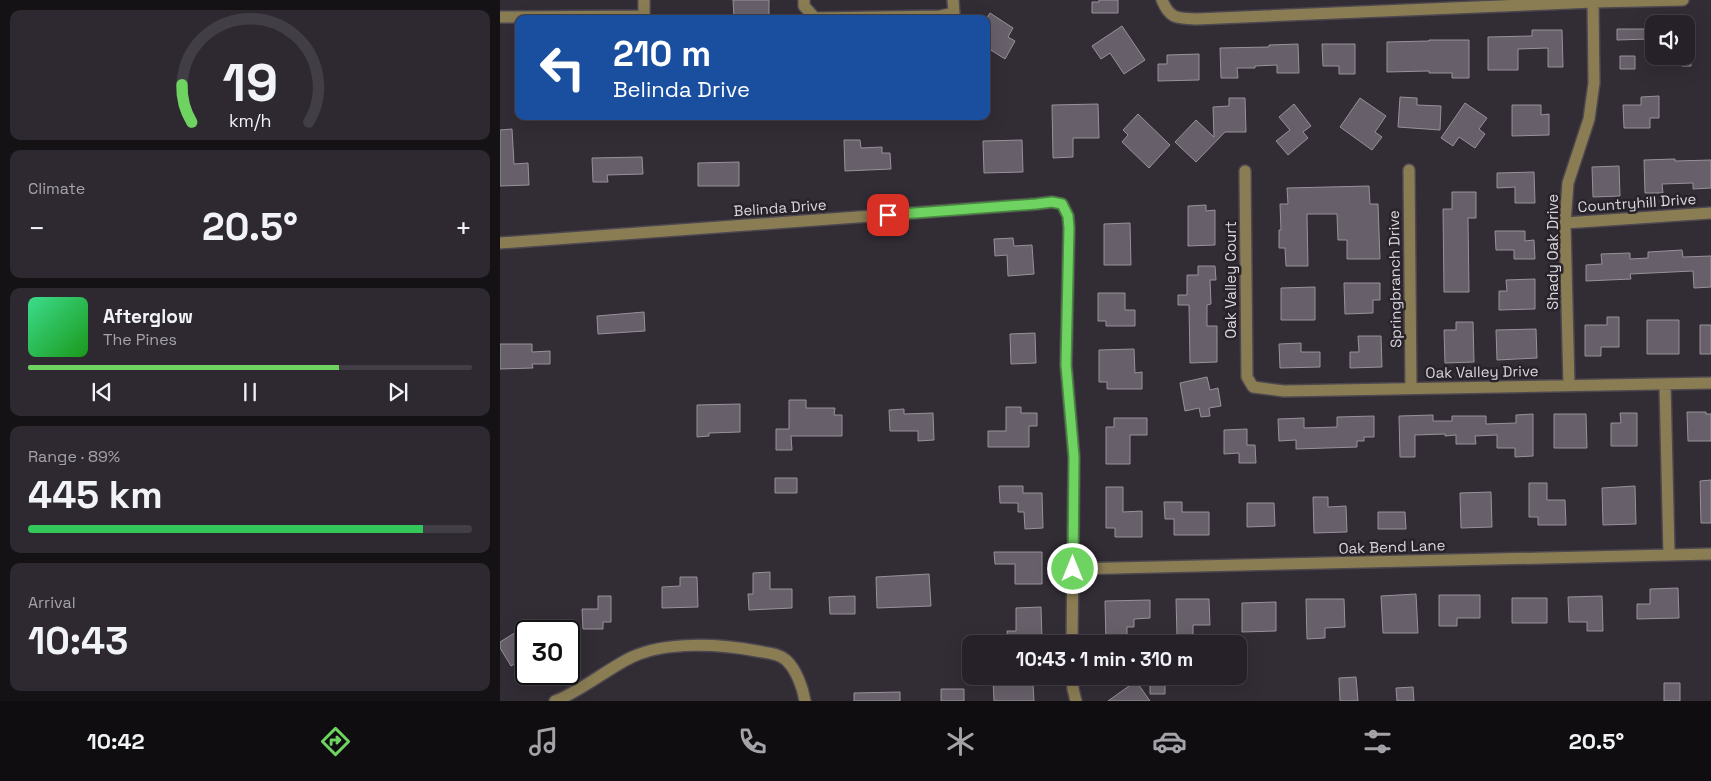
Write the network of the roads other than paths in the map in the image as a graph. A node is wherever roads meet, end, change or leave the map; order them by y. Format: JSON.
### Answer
{"nodes":[{"id":1,"x":644,"y":0,"type":"edge"},
{"id":2,"x":804,"y":0,"type":"edge"},
{"id":3,"x":954,"y":0,"type":"edge"},
{"id":4,"x":1162,"y":0,"type":"edge"},
{"id":5,"x":1683,"y":0,"type":"edge"},
{"id":6,"x":1593,"y":2,"type":"junction"},
{"id":7,"x":644,"y":15,"type":"edge"},
{"id":8,"x":812,"y":15,"type":"edge"},
{"id":9,"x":945,"y":15,"type":"edge"},
{"id":10,"x":500,"y":17,"type":"edge"},
{"id":11,"x":515,"y":17,"type":"edge"},
{"id":12,"x":1409,"y":170,"type":"dead end"},
{"id":13,"x":1245,"y":171,"type":"dead end"},
{"id":14,"x":1711,"y":212,"type":"edge"},
{"id":15,"x":1565,"y":223,"type":"junction"},
{"id":16,"x":500,"y":243,"type":"edge"},
{"id":17,"x":1711,"y":383,"type":"edge"},
{"id":18,"x":1665,"y":384,"type":"junction"},
{"id":19,"x":1569,"y":385,"type":"junction"},
{"id":20,"x":1253,"y":387,"type":"joint"},
{"id":21,"x":1411,"y":388,"type":"junction"},
{"id":22,"x":1669,"y":554,"type":"junction"},
{"id":23,"x":1711,"y":554,"type":"edge"},
{"id":24,"x":1073,"y":569,"type":"junction"},
{"id":25,"x":1072,"y":635,"type":"edge"},
{"id":26,"x":1073,"y":685,"type":"edge"},
{"id":27,"x":555,"y":701,"type":"edge"},
{"id":28,"x":805,"y":701,"type":"edge"},
{"id":29,"x":1076,"y":701,"type":"edge"}],
"edges":[{"from":1,"to":7,"type":"street"},
{"from":2,"to":8,"type":"street"},
{"from":3,"to":9,"type":"street"},
{"from":4,"to":6,"type":"street"},
{"from":5,"to":6,"type":"street"},
{"from":6,"to":15,"type":"street","name":"Shady Oak Drive"},
{"from":10,"to":11,"type":"street"},
{"from":12,"to":21,"type":"street","name":"Springbranch Drive"},
{"from":13,"to":20,"type":"street","name":"Oak Valley Court"},
{"from":14,"to":15,"type":"street","name":"Countryhill Drive"},
{"from":15,"to":19,"type":"street","name":"Shady Oak Drive"},
{"from":16,"to":24,"type":"street","name":"Belinda Drive"},
{"from":17,"to":18,"type":"street","name":"Oak Valley Drive"},
{"from":18,"to":19,"type":"street","name":"Oak Valley Drive"},
{"from":18,"to":22,"type":"street"},
{"from":19,"to":21,"type":"street","name":"Oak Valley Drive"},
{"from":20,"to":21,"type":"street","name":"Oak Valley Drive"},
{"from":22,"to":23,"type":"street","name":"Oak Bend Lane"},
{"from":22,"to":24,"type":"street","name":"Oak Bend Lane"},
{"from":24,"to":25,"type":"street"},
{"from":26,"to":29,"type":"street"},
{"from":27,"to":28,"type":"street"}]}
